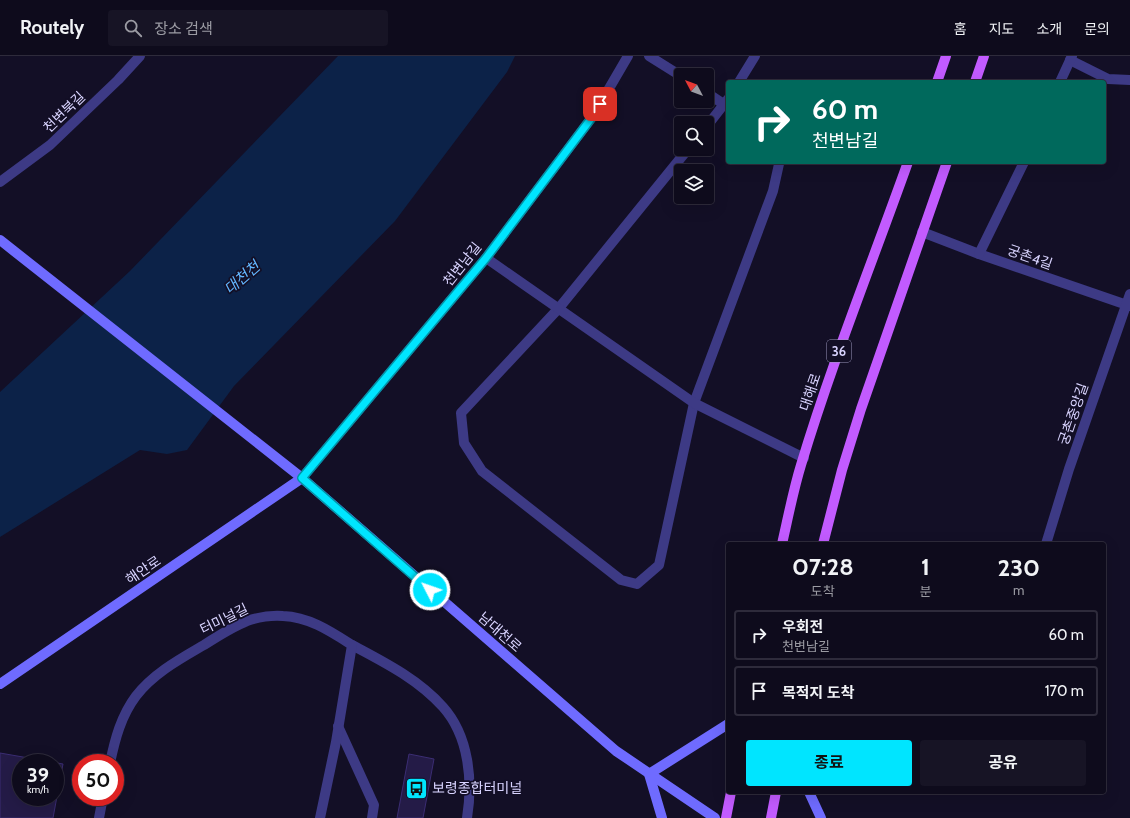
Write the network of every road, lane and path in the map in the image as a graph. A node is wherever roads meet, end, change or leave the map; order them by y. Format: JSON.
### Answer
{"nodes":[{"id":1,"x":140,"y":56,"type":"edge"},
{"id":2,"x":628,"y":56,"type":"edge"},
{"id":3,"x":649,"y":56,"type":"edge"},
{"id":4,"x":755,"y":56,"type":"edge"},
{"id":5,"x":946,"y":56,"type":"edge"},
{"id":6,"x":984,"y":56,"type":"edge"},
{"id":7,"x":1071,"y":58,"type":"edge"},
{"id":8,"x":674,"y":72,"type":"edge"},
{"id":9,"x":739,"y":80,"type":"edge"},
{"id":10,"x":938,"y":80,"type":"edge"},
{"id":11,"x":976,"y":80,"type":"edge"},
{"id":12,"x":1061,"y":80,"type":"edge"},
{"id":13,"x":1130,"y":80,"type":"edge"},
{"id":14,"x":714,"y":96,"type":"edge"},
{"id":15,"x":726,"y":102,"type":"edge"},
{"id":16,"x":726,"y":104,"type":"edge"},
{"id":17,"x":714,"y":118,"type":"edge"},
{"id":18,"x":682,"y":156,"type":"edge"},
{"id":19,"x":779,"y":164,"type":"edge"},
{"id":20,"x":907,"y":164,"type":"edge"},
{"id":21,"x":946,"y":164,"type":"edge"},
{"id":22,"x":1023,"y":164,"type":"edge"},
{"id":23,"x":0,"y":182,"type":"edge"},
{"id":24,"x":922,"y":232,"type":"junction"},
{"id":25,"x":0,"y":240,"type":"edge"},
{"id":26,"x":979,"y":254,"type":"junction"},
{"id":27,"x":486,"y":258,"type":"junction"},
{"id":28,"x":1130,"y":294,"type":"edge"},
{"id":29,"x":1128,"y":305,"type":"edge"},
{"id":30,"x":559,"y":308,"type":"junction"},
{"id":31,"x":694,"y":403,"type":"junction"},
{"id":32,"x":804,"y":458,"type":"junction"},
{"id":33,"x":302,"y":478,"type":"junction"},
{"id":34,"x":783,"y":542,"type":"edge"},
{"id":35,"x":824,"y":542,"type":"edge"},
{"id":36,"x":1047,"y":542,"type":"edge"},
{"id":37,"x":352,"y":645,"type":"junction"},
{"id":38,"x":0,"y":684,"type":"edge"},
{"id":39,"x":726,"y":725,"type":"edge"},
{"id":40,"x":338,"y":726,"type":"junction"},
{"id":41,"x":112,"y":754,"type":"edge"},
{"id":42,"x":649,"y":774,"type":"junction"},
{"id":43,"x":731,"y":794,"type":"edge"},
{"id":44,"x":776,"y":794,"type":"edge"},
{"id":45,"x":810,"y":794,"type":"edge"},
{"id":46,"x":101,"y":806,"type":"edge"},
{"id":47,"x":99,"y":818,"type":"edge"},
{"id":48,"x":320,"y":818,"type":"edge"},
{"id":49,"x":372,"y":818,"type":"edge"},
{"id":50,"x":467,"y":818,"type":"edge"},
{"id":51,"x":662,"y":818,"type":"edge"},
{"id":52,"x":714,"y":818,"type":"edge"},
{"id":53,"x":726,"y":818,"type":"edge"},
{"id":54,"x":771,"y":818,"type":"edge"},
{"id":55,"x":821,"y":818,"type":"edge"}],
"edges":[{"from":1,"to":23,"type":"street","name":"천변북길"},
{"from":2,"to":27,"type":"street","name":"천변남길"},
{"from":3,"to":8,"type":"street"},
{"from":4,"to":9,"type":"street"},
{"from":5,"to":10,"type":"main road"},
{"from":6,"to":11,"type":"main road"},
{"from":7,"to":12,"type":"street"},
{"from":7,"to":13,"type":"street"},
{"from":14,"to":15,"type":"street"},
{"from":16,"to":17,"type":"street"},
{"from":18,"to":30,"type":"street"},
{"from":19,"to":31,"type":"street"},
{"from":20,"to":32,"type":"main road","name":"대해로","number":"36"},
{"from":21,"to":24,"type":"main road"},
{"from":22,"to":26,"type":"street"},
{"from":24,"to":26,"type":"street","name":"궁촌4길"},
{"from":24,"to":35,"type":"main road"},
{"from":25,"to":33,"type":"main road","name":"남대천로"},
{"from":26,"to":29,"type":"street","name":"궁촌4길"},
{"from":27,"to":30,"type":"street"},
{"from":27,"to":33,"type":"street","name":"천변남길"},
{"from":28,"to":29,"type":"street","name":"궁촌중앙길"},
{"from":29,"to":36,"type":"street","name":"궁촌중앙길"},
{"from":30,"to":31,"type":"street"},
{"from":30,"to":31,"type":"street"},
{"from":31,"to":32,"type":"street"},
{"from":32,"to":34,"type":"main road","name":"대해로","number":"36"},
{"from":33,"to":38,"type":"main road","name":"해안로"},
{"from":33,"to":42,"type":"main road","name":"남대천로"},
{"from":37,"to":40,"type":"street"},
{"from":37,"to":41,"type":"street","name":"터미널길"},
{"from":37,"to":50,"type":"street","name":"터미널길"},
{"from":39,"to":42,"type":"main road"},
{"from":40,"to":48,"type":"street"},
{"from":40,"to":49,"type":"street"},
{"from":42,"to":51,"type":"main road"},
{"from":42,"to":52,"type":"main road","name":"남대천로"},
{"from":43,"to":53,"type":"main road"},
{"from":44,"to":54,"type":"main road"},
{"from":45,"to":55,"type":"main road"},
{"from":46,"to":47,"type":"street"}]}
